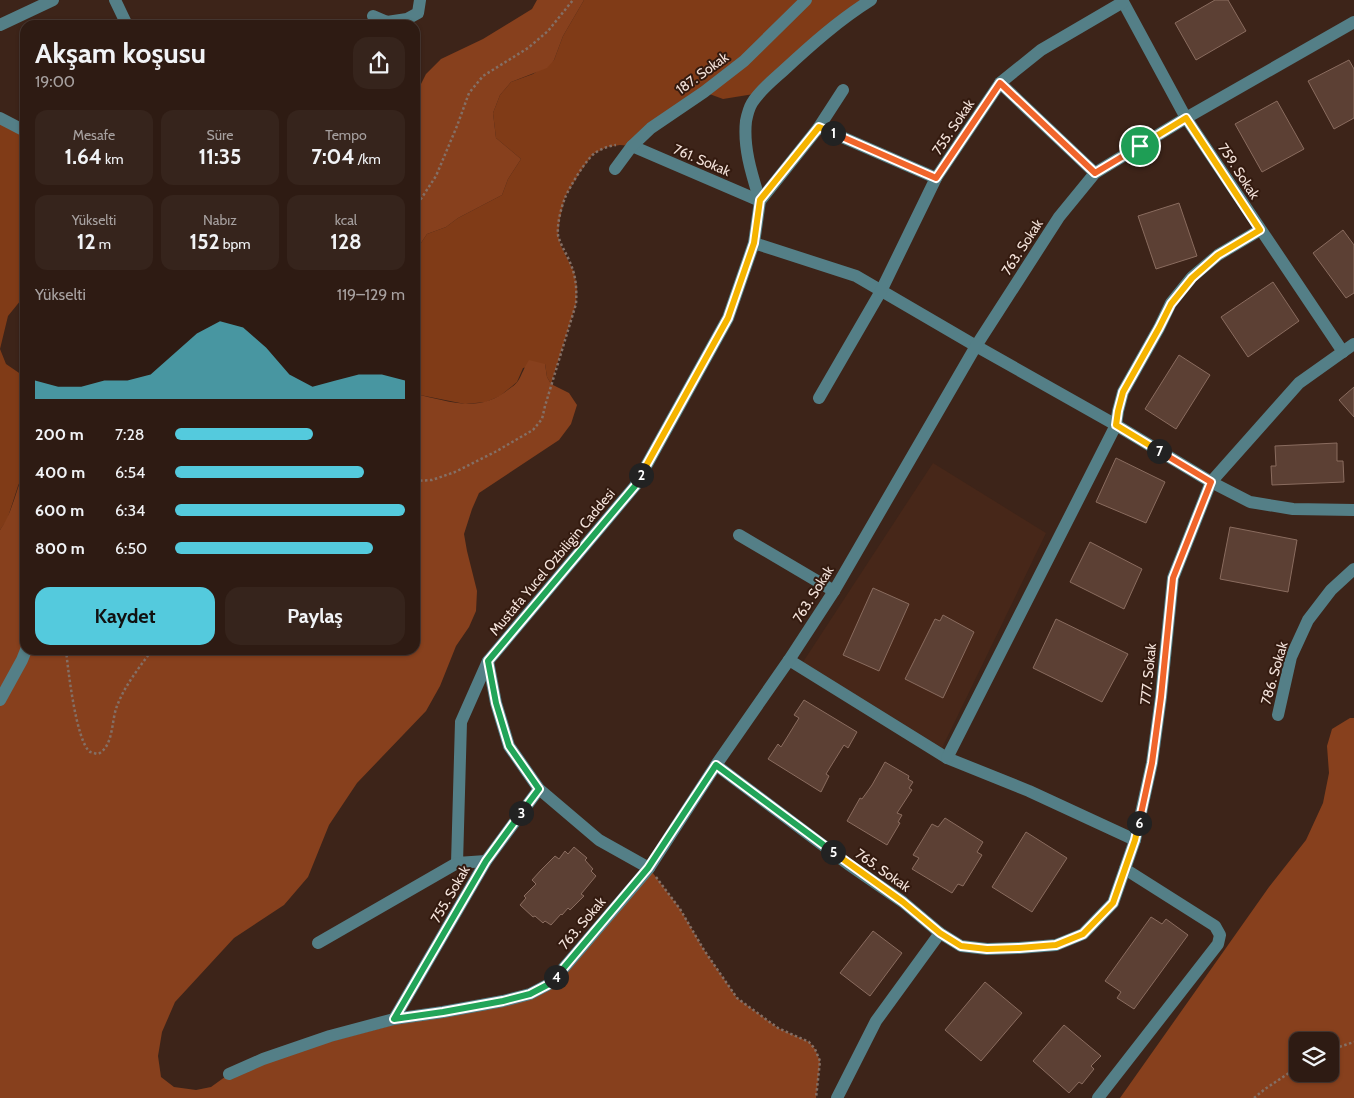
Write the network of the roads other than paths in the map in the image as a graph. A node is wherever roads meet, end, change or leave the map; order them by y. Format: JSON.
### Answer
{"nodes":[{"id":1,"x":53,"y":0,"type":"edge"},
{"id":2,"x":114,"y":0,"type":"edge"},
{"id":3,"x":420,"y":0,"type":"edge"},
{"id":4,"x":806,"y":0,"type":"edge"},
{"id":5,"x":871,"y":0,"type":"edge"},
{"id":6,"x":1123,"y":1,"type":"edge"},
{"id":7,"x":373,"y":16,"type":"dead end"},
{"id":8,"x":126,"y":20,"type":"edge"},
{"id":9,"x":382,"y":20,"type":"edge"},
{"id":10,"x":397,"y":20,"type":"edge"},
{"id":11,"x":1354,"y":22,"type":"edge"},
{"id":12,"x":0,"y":25,"type":"edge"},
{"id":13,"x":1000,"y":83,"type":"junction"},
{"id":14,"x":843,"y":90,"type":"dead end"},
{"id":15,"x":0,"y":118,"type":"edge"},
{"id":16,"x":1186,"y":118,"type":"junction"},
{"id":17,"x":819,"y":127,"type":"junction"},
{"id":18,"x":20,"y":128,"type":"edge"},
{"id":19,"x":632,"y":146,"type":"junction"},
{"id":20,"x":615,"y":169,"type":"dead end"},
{"id":21,"x":1095,"y":173,"type":"junction"},
{"id":22,"x":936,"y":178,"type":"junction"},
{"id":23,"x":760,"y":200,"type":"junction"},
{"id":24,"x":1260,"y":230,"type":"junction"},
{"id":25,"x":754,"y":243,"type":"junction"},
{"id":26,"x":881,"y":291,"type":"junction"},
{"id":27,"x":1354,"y":344,"type":"edge"},
{"id":28,"x":976,"y":346,"type":"junction"},
{"id":29,"x":1343,"y":352,"type":"junction"},
{"id":30,"x":818,"y":398,"type":"dead end"},
{"id":31,"x":1116,"y":425,"type":"junction"},
{"id":32,"x":1211,"y":482,"type":"junction"},
{"id":33,"x":1354,"y":510,"type":"edge"},
{"id":34,"x":738,"y":535,"type":"dead end"},
{"id":35,"x":1354,"y":569,"type":"edge"},
{"id":36,"x":834,"y":591,"type":"junction"},
{"id":37,"x":24,"y":655,"type":"edge"},
{"id":38,"x":789,"y":660,"type":"junction"},
{"id":39,"x":488,"y":661,"type":"junction"},
{"id":40,"x":0,"y":700,"type":"edge"},
{"id":41,"x":1278,"y":715,"type":"dead end"},
{"id":42,"x":947,"y":758,"type":"junction"},
{"id":43,"x":716,"y":765,"type":"junction"},
{"id":44,"x":539,"y":789,"type":"junction"},
{"id":45,"x":1135,"y":840,"type":"junction"},
{"id":46,"x":486,"y":861,"type":"junction"},
{"id":47,"x":457,"y":863,"type":"junction"},
{"id":48,"x":648,"y":868,"type":"junction"},
{"id":49,"x":1125,"y":870,"type":"junction"},
{"id":50,"x":940,"y":933,"type":"junction"},
{"id":51,"x":318,"y":943,"type":"dead end"},
{"id":52,"x":961,"y":946,"type":"joint"},
{"id":53,"x":394,"y":1019,"type":"junction"},
{"id":54,"x":229,"y":1074,"type":"dead end"},
{"id":55,"x":837,"y":1098,"type":"edge"},
{"id":56,"x":1098,"y":1098,"type":"edge"}],
"edges":[{"from":1,"to":12,"type":"street"},
{"from":2,"to":8,"type":"street"},
{"from":3,"to":10,"type":"street"},
{"from":4,"to":19,"type":"street","name":"187. Sokak"},
{"from":5,"to":23,"type":"street"},
{"from":6,"to":13,"type":"street","name":"755. Sokak"},
{"from":6,"to":16,"type":"street","name":"759. Sokak"},
{"from":7,"to":9,"type":"street"},
{"from":11,"to":16,"type":"street","name":"763. Sokak"},
{"from":13,"to":21,"type":"street"},
{"from":13,"to":22,"type":"street","name":"755. Sokak"},
{"from":14,"to":17,"type":"street"},
{"from":15,"to":18,"type":"street"},
{"from":16,"to":21,"type":"street","name":"763. Sokak"},
{"from":16,"to":24,"type":"street","name":"759. Sokak"},
{"from":17,"to":22,"type":"street"},
{"from":17,"to":23,"type":"street"},
{"from":19,"to":20,"type":"street","name":"187. Sokak"},
{"from":19,"to":23,"type":"street","name":"761. Sokak"},
{"from":21,"to":28,"type":"street","name":"763. Sokak"},
{"from":22,"to":26,"type":"street","name":"755. Sokak"},
{"from":23,"to":25,"type":"street","name":"Mustafa Yucel Ozbiligin Caddesi"},
{"from":24,"to":29,"type":"street","name":"759. Sokak"},
{"from":24,"to":31,"type":"street"},
{"from":25,"to":26,"type":"street"},
{"from":25,"to":39,"type":"street","name":"Mustafa Yucel Ozbiligin Caddesi"},
{"from":26,"to":28,"type":"street"},
{"from":26,"to":30,"type":"street","name":"755. Sokak"},
{"from":27,"to":29,"type":"street","name":"777. Sokak"},
{"from":28,"to":31,"type":"street"},
{"from":28,"to":36,"type":"street","name":"763. Sokak"},
{"from":29,"to":32,"type":"street","name":"777. Sokak"},
{"from":31,"to":32,"type":"street"},
{"from":31,"to":42,"type":"street"},
{"from":32,"to":33,"type":"street"},
{"from":32,"to":45,"type":"street","name":"777. Sokak"},
{"from":34,"to":36,"type":"street"},
{"from":35,"to":41,"type":"street","name":"786. Sokak"},
{"from":36,"to":38,"type":"street","name":"763. Sokak"},
{"from":37,"to":40,"type":"street"},
{"from":38,"to":42,"type":"street"},
{"from":38,"to":43,"type":"street","name":"763. Sokak"},
{"from":39,"to":44,"type":"street"},
{"from":39,"to":47,"type":"street","name":"Mustafa Yucel Ozbiligin Caddesi"},
{"from":42,"to":45,"type":"street"},
{"from":43,"to":48,"type":"street","name":"763. Sokak"},
{"from":43,"to":50,"type":"street","name":"765. Sokak"},
{"from":44,"to":46,"type":"street","name":"755. Sokak"},
{"from":44,"to":48,"type":"street"},
{"from":45,"to":49,"type":"street","name":"777. Sokak"},
{"from":46,"to":47,"type":"street"},
{"from":46,"to":53,"type":"street","name":"755. Sokak"},
{"from":47,"to":51,"type":"street"},
{"from":48,"to":53,"type":"street","name":"763. Sokak"},
{"from":49,"to":52,"type":"street","name":"777. Sokak"},
{"from":49,"to":56,"type":"street"},
{"from":50,"to":52,"type":"street","name":"765. Sokak"},
{"from":50,"to":55,"type":"street"},
{"from":53,"to":54,"type":"street","name":"763. Sokak"}]}
